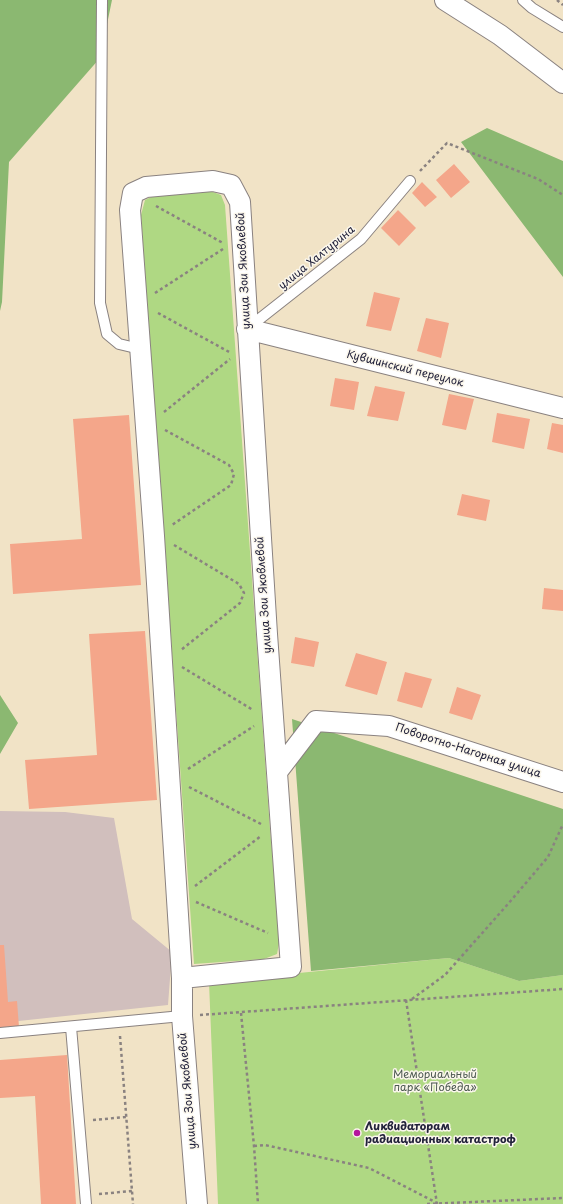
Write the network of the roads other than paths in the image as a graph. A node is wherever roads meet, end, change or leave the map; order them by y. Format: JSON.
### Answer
{"nodes":[{"id":1,"x":102,"y":0,"type":"edge"},
{"id":2,"x":445,"y":0,"type":"edge"},
{"id":3,"x":523,"y":0,"type":"edge"},
{"id":4,"x":563,"y":27,"type":"edge"},
{"id":5,"x":561,"y":78,"type":"edge"},
{"id":6,"x":410,"y":181,"type":"road end"},
{"id":7,"x":247,"y":329,"type":"junction"},
{"id":8,"x":140,"y":349,"type":"junction"},
{"id":9,"x":563,"y":408,"type":"edge"},
{"id":10,"x":277,"y":772,"type":"junction"},
{"id":11,"x":563,"y":782,"type":"edge"},
{"id":12,"x":182,"y":978,"type":"junction"},
{"id":13,"x":182,"y":1016,"type":"junction"},
{"id":14,"x":71,"y":1026,"type":"junction"},
{"id":15,"x":0,"y":1033,"type":"edge"},
{"id":16,"x":86,"y":1200,"type":"edge"},
{"id":17,"x":197,"y":1204,"type":"edge"}],
"edges":[{"from":1,"to":8,"type":"lane"},
{"from":2,"to":5,"type":"street"},
{"from":3,"to":4,"type":"lane"},
{"from":6,"to":7,"type":"lane","name":"улица Халтурина"},
{"from":7,"to":8,"type":"street","name":"улица Зои Яковлевой"},
{"from":7,"to":9,"type":"street","name":"Кувшинский переулок"},
{"from":7,"to":10,"type":"street","name":"улица Зои Яковлевой"},
{"from":8,"to":12,"type":"street","name":"улица Зои Яковлевой"},
{"from":10,"to":11,"type":"street","name":"Поворотно-Нагорная улица"},
{"from":10,"to":12,"type":"street","name":"улица Зои Яковлевой"},
{"from":12,"to":13,"type":"street","name":"улица Зои Яковлевой"},
{"from":13,"to":14,"type":"lane"},
{"from":13,"to":17,"type":"street","name":"улица Зои Яковлевой"},
{"from":14,"to":15,"type":"lane"},
{"from":14,"to":16,"type":"lane"}]}
